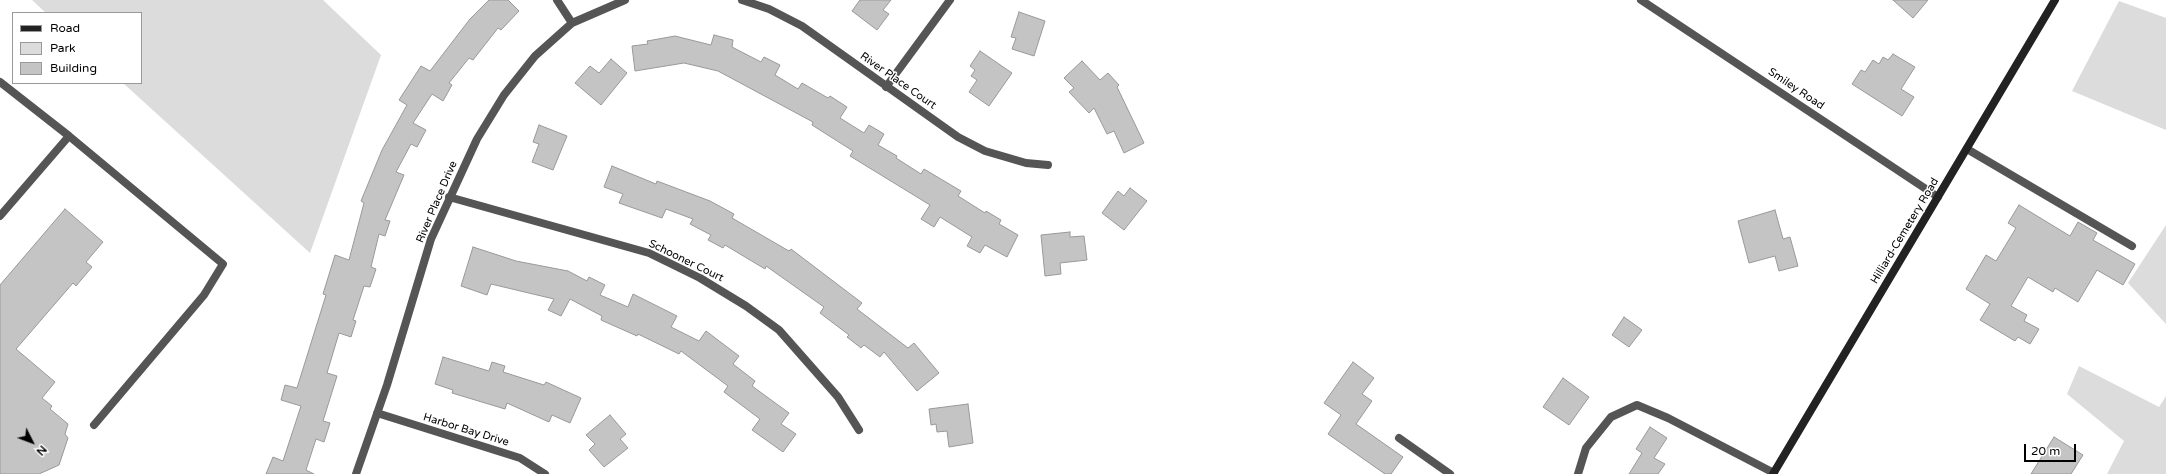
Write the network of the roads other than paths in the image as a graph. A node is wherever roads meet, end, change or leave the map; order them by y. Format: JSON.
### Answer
{"nodes":[{"id":1,"x":556,"y":0,"type":"edge"},
{"id":2,"x":625,"y":0,"type":"edge"},
{"id":3,"x":742,"y":0,"type":"edge"},
{"id":4,"x":950,"y":0,"type":"edge"},
{"id":5,"x":1641,"y":0,"type":"edge"},
{"id":6,"x":2055,"y":0,"type":"edge"},
{"id":7,"x":572,"y":24,"type":"junction"},
{"id":8,"x":0,"y":82,"type":"edge"},
{"id":9,"x":886,"y":87,"type":"junction"},
{"id":10,"x":70,"y":136,"type":"junction"},
{"id":11,"x":1967,"y":149,"type":"junction"},
{"id":12,"x":1048,"y":165,"type":"dead end"},
{"id":13,"x":449,"y":197,"type":"junction"},
{"id":14,"x":1938,"y":197,"type":"junction"},
{"id":15,"x":0,"y":216,"type":"edge"},
{"id":16,"x":2132,"y":246,"type":"dead end"},
{"id":17,"x":377,"y":413,"type":"junction"},
{"id":18,"x":94,"y":425,"type":"dead end"},
{"id":19,"x":859,"y":430,"type":"dead end"},
{"id":20,"x":1399,"y":438,"type":"dead end"},
{"id":21,"x":356,"y":474,"type":"edge"},
{"id":22,"x":545,"y":474,"type":"edge"},
{"id":23,"x":1450,"y":474,"type":"edge"},
{"id":24,"x":1578,"y":474,"type":"edge"},
{"id":25,"x":1774,"y":474,"type":"edge"}],
"edges":[{"from":1,"to":7,"type":"street"},
{"from":2,"to":7,"type":"street","name":"River Place Drive"},
{"from":3,"to":9,"type":"street","name":"River Place Court"},
{"from":4,"to":9,"type":"street"},
{"from":5,"to":14,"type":"street","name":"Smiley Road"},
{"from":6,"to":11,"type":"main road","name":"Hilliard-Cemetery Road"},
{"from":7,"to":13,"type":"street","name":"River Place Drive"},
{"from":8,"to":10,"type":"street"},
{"from":9,"to":12,"type":"street","name":"River Place Court"},
{"from":10,"to":15,"type":"street"},
{"from":10,"to":18,"type":"street"},
{"from":11,"to":14,"type":"main road","name":"Hilliard-Cemetery Road"},
{"from":11,"to":16,"type":"street"},
{"from":13,"to":17,"type":"street","name":"River Place Drive"},
{"from":13,"to":19,"type":"street","name":"Schooner Court"},
{"from":14,"to":25,"type":"main road","name":"Hilliard-Cemetery Road"},
{"from":17,"to":21,"type":"street","name":"River Place Drive"},
{"from":17,"to":22,"type":"street","name":"Harbor Bay Drive"},
{"from":20,"to":23,"type":"street"},
{"from":24,"to":25,"type":"street"}]}
